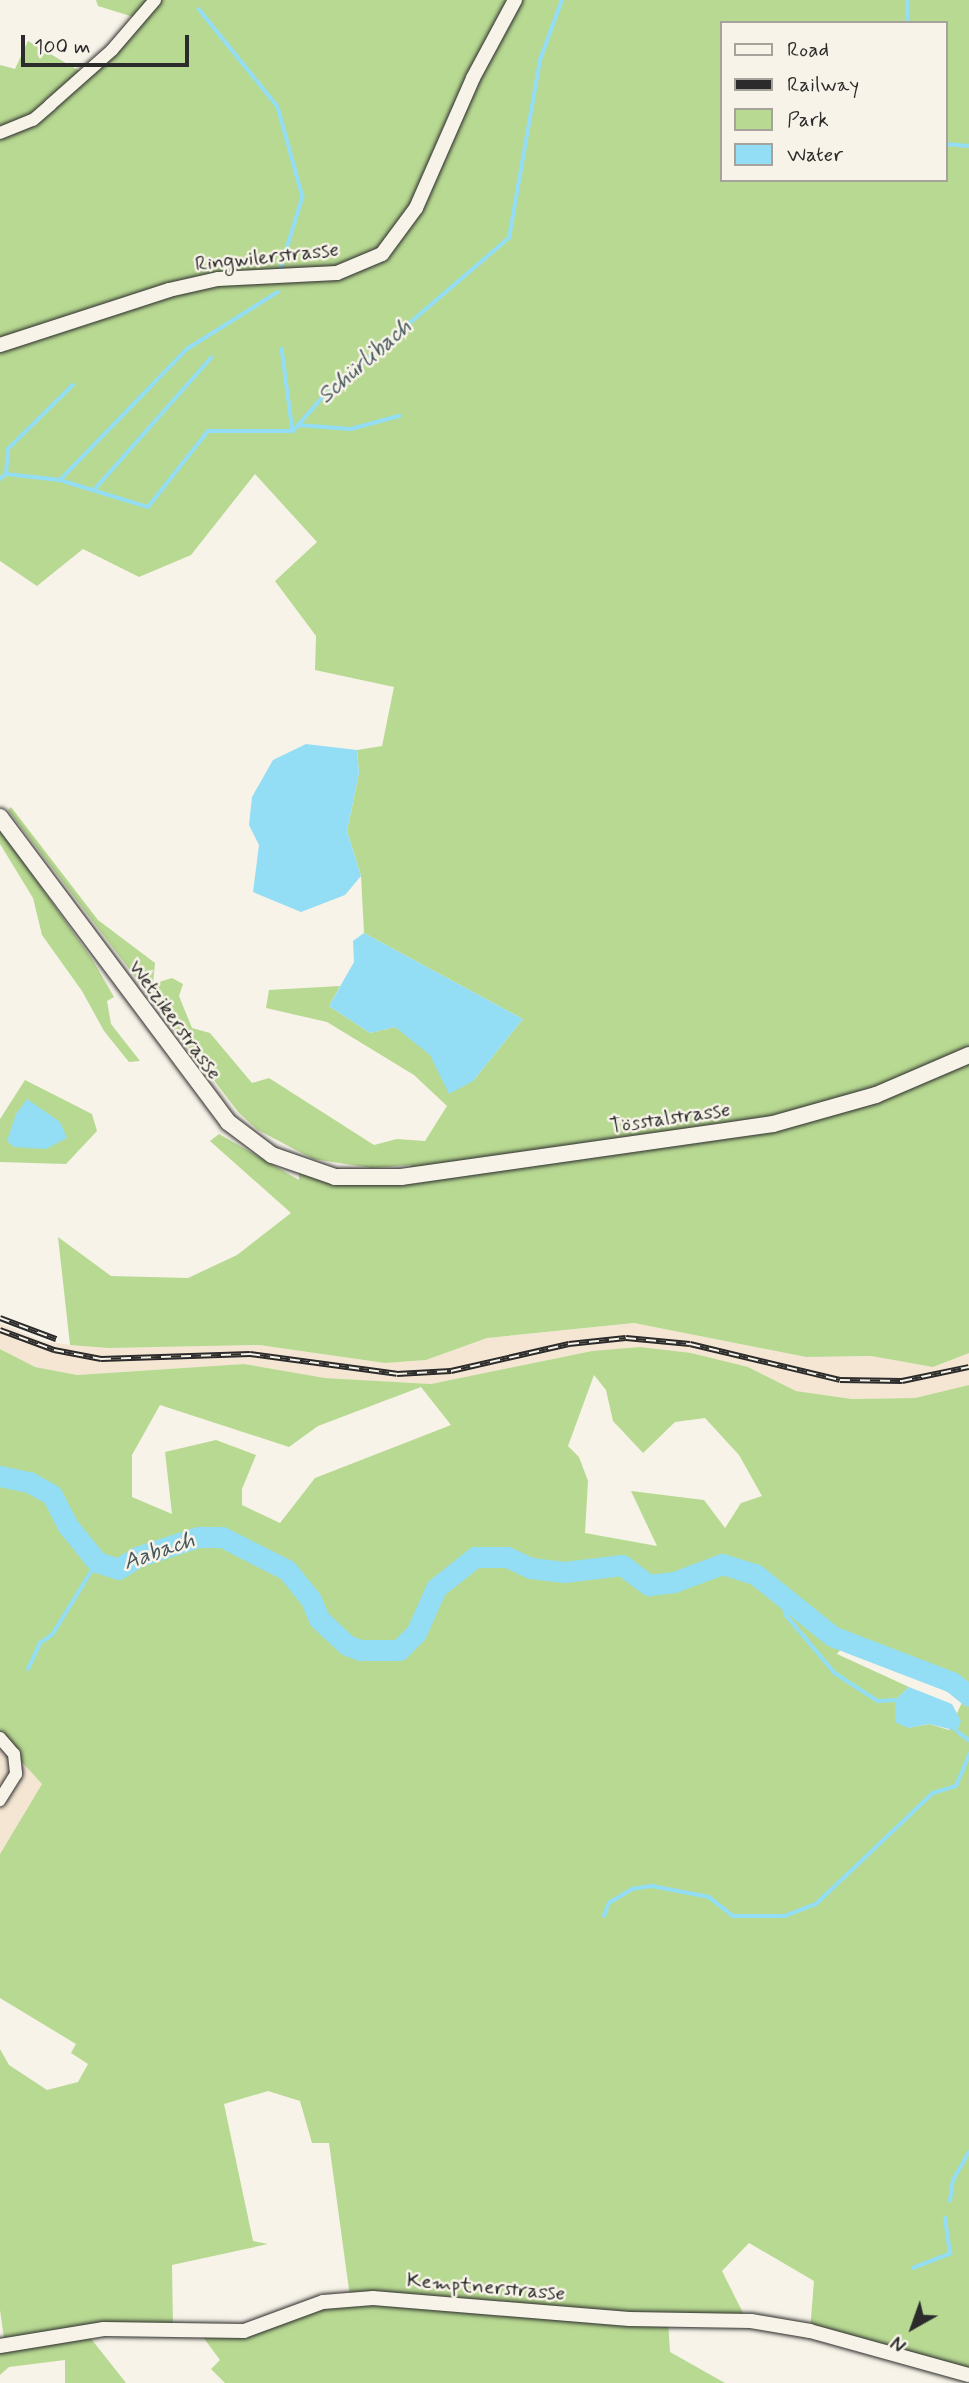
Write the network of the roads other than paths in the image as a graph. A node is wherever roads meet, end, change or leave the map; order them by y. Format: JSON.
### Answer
{"nodes":[{"id":1,"x":155,"y":0,"type":"edge"},
{"id":2,"x":515,"y":0,"type":"edge"},
{"id":3,"x":0,"y":133,"type":"edge"},
{"id":4,"x":0,"y":345,"type":"edge"},
{"id":5,"x":0,"y":817,"type":"edge"},
{"id":6,"x":969,"y":1055,"type":"edge"},
{"id":7,"x":366,"y":1180,"type":"joint"},
{"id":8,"x":0,"y":1738,"type":"edge"},
{"id":9,"x":0,"y":1800,"type":"edge"},
{"id":10,"x":0,"y":2346,"type":"edge"},
{"id":11,"x":969,"y":2375,"type":"edge"}],
"edges":[{"from":1,"to":3,"type":"street"},
{"from":2,"to":4,"type":"street","name":"Ringwilerstrasse"},
{"from":5,"to":7,"type":"main road","name":"Wetzikerstrasse"},
{"from":6,"to":7,"type":"main road","name":"Tösstalstrasse"},
{"from":8,"to":9,"type":"street"},
{"from":10,"to":11,"type":"street","name":"Kemptnerstrasse"}]}
